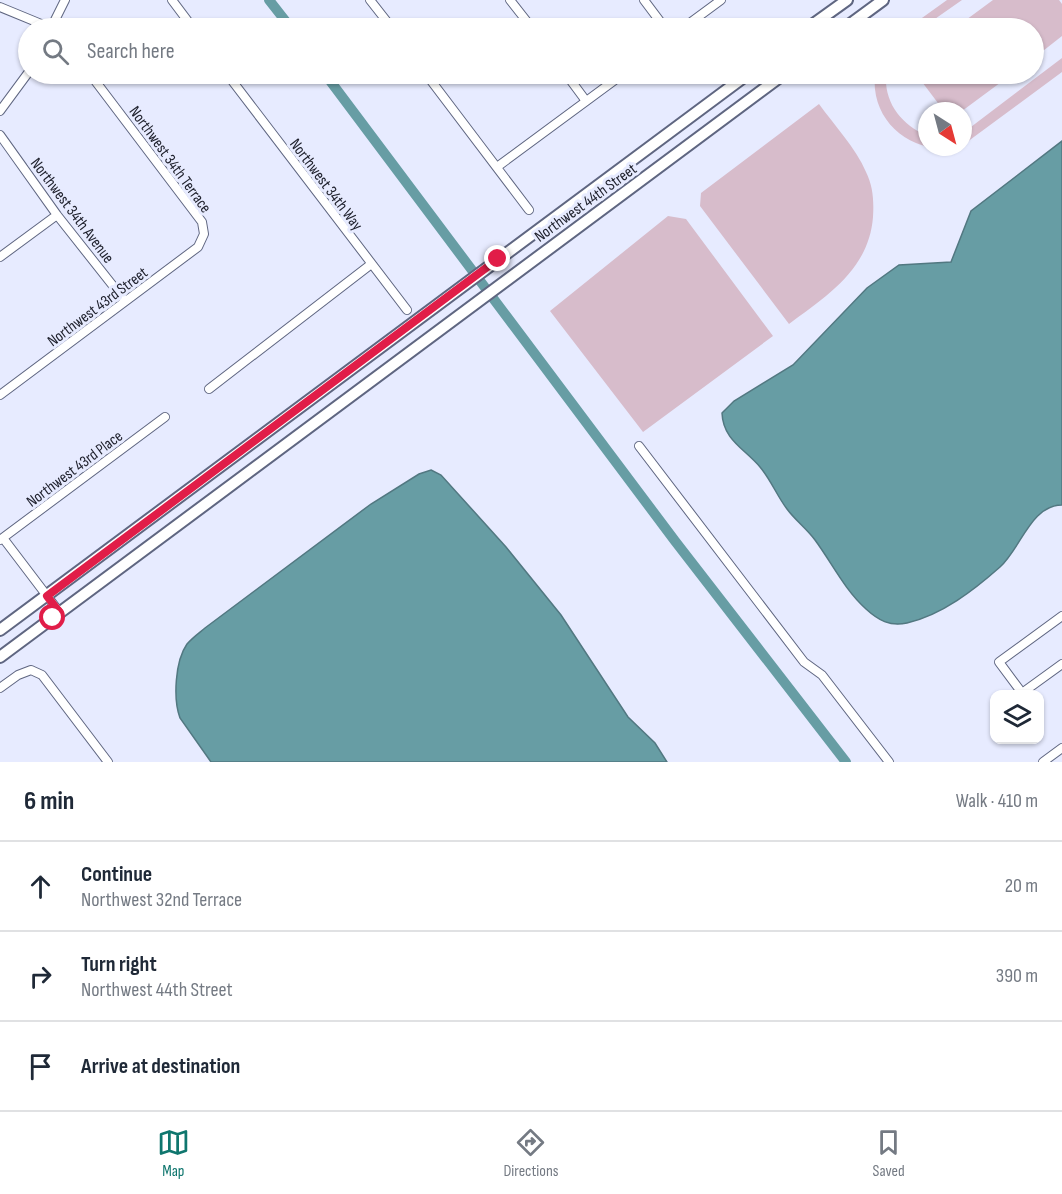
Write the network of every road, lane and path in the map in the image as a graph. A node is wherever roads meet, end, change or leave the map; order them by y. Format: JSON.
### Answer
{"nodes":[{"id":1,"x":65,"y":0,"type":"edge"},
{"id":2,"x":171,"y":0,"type":"edge"},
{"id":3,"x":370,"y":0,"type":"edge"},
{"id":4,"x":510,"y":0,"type":"edge"},
{"id":5,"x":644,"y":0,"type":"edge"},
{"id":6,"x":721,"y":0,"type":"edge"},
{"id":7,"x":847,"y":0,"type":"edge"},
{"id":8,"x":883,"y":0,"type":"edge"},
{"id":9,"x":0,"y":7,"type":"edge"},
{"id":10,"x":27,"y":18,"type":"edge"},
{"id":11,"x":56,"y":18,"type":"edge"},
{"id":12,"x":185,"y":18,"type":"edge"},
{"id":13,"x":384,"y":18,"type":"edge"},
{"id":14,"x":524,"y":18,"type":"edge"},
{"id":15,"x":658,"y":18,"type":"edge"},
{"id":16,"x":697,"y":18,"type":"edge"},
{"id":17,"x":822,"y":18,"type":"edge"},
{"id":18,"x":858,"y":18,"type":"edge"},
{"id":19,"x":20,"y":84,"type":"edge"},
{"id":20,"x":98,"y":84,"type":"edge"},
{"id":21,"x":234,"y":84,"type":"edge"},
{"id":22,"x":434,"y":84,"type":"edge"},
{"id":23,"x":573,"y":84,"type":"edge"},
{"id":24,"x":609,"y":84,"type":"edge"},
{"id":25,"x":734,"y":84,"type":"edge"},
{"id":26,"x":770,"y":84,"type":"edge"},
{"id":27,"x":586,"y":101,"type":"junction"},
{"id":28,"x":0,"y":111,"type":"edge"},
{"id":29,"x":0,"y":135,"type":"edge"},
{"id":30,"x":497,"y":167,"type":"junction"},
{"id":31,"x":529,"y":210,"type":"dead end"},
{"id":32,"x":57,"y":215,"type":"junction"},
{"id":33,"x":204,"y":234,"type":"joint"},
{"id":34,"x":0,"y":257,"type":"edge"},
{"id":35,"x":370,"y":265,"type":"junction"},
{"id":36,"x":125,"y":301,"type":"junction"},
{"id":37,"x":407,"y":310,"type":"dead end"},
{"id":38,"x":409,"y":325,"type":"junction"},
{"id":39,"x":423,"y":342,"type":"junction"},
{"id":40,"x":209,"y":389,"type":"dead end"},
{"id":41,"x":0,"y":395,"type":"edge"},
{"id":42,"x":165,"y":417,"type":"dead end"},
{"id":43,"x":639,"y":446,"type":"dead end"},
{"id":44,"x":2,"y":539,"type":"edge"},
{"id":45,"x":47,"y":596,"type":"junction"},
{"id":46,"x":60,"y":613,"type":"junction"},
{"id":47,"x":1062,"y":616,"type":"edge"},
{"id":48,"x":0,"y":630,"type":"edge"},
{"id":49,"x":0,"y":657,"type":"edge"},
{"id":50,"x":1062,"y":664,"type":"edge"},
{"id":51,"x":0,"y":688,"type":"edge"},
{"id":52,"x":1062,"y":748,"type":"edge"},
{"id":53,"x":108,"y":762,"type":"edge"},
{"id":54,"x":889,"y":762,"type":"edge"},
{"id":55,"x":1043,"y":762,"type":"edge"}],
"edges":[{"from":1,"to":11,"type":"street"},
{"from":2,"to":12,"type":"street"},
{"from":3,"to":13,"type":"street"},
{"from":4,"to":14,"type":"street"},
{"from":5,"to":15,"type":"street"},
{"from":6,"to":16,"type":"street"},
{"from":7,"to":17,"type":"street"},
{"from":8,"to":18,"type":"street"},
{"from":9,"to":10,"type":"street"},
{"from":19,"to":28,"type":"street"},
{"from":20,"to":33,"type":"street","name":"Northwest 34th Terrace"},
{"from":21,"to":35,"type":"street","name":"Northwest 34th Way"},
{"from":22,"to":30,"type":"street"},
{"from":23,"to":27,"type":"street"},
{"from":24,"to":27,"type":"street"},
{"from":25,"to":38,"type":"street","name":"Northwest 44th Street"},
{"from":26,"to":39,"type":"street","name":"Northwest 44th Street"},
{"from":27,"to":30,"type":"street"},
{"from":29,"to":32,"type":"street","name":"Northwest 34th Avenue"},
{"from":30,"to":31,"type":"street"},
{"from":32,"to":34,"type":"street"},
{"from":32,"to":36,"type":"street","name":"Northwest 34th Avenue"},
{"from":33,"to":36,"type":"street","name":"Northwest 43rd Street"},
{"from":35,"to":37,"type":"street","name":"Northwest 34th Way"},
{"from":35,"to":40,"type":"street"},
{"from":36,"to":41,"type":"street","name":"Northwest 43rd Street"},
{"from":38,"to":39,"type":"street"},
{"from":38,"to":45,"type":"street","name":"Northwest 44th Street"},
{"from":39,"to":46,"type":"street","name":"Northwest 44th Street"},
{"from":42,"to":44,"type":"street","name":"Northwest 43rd Place"},
{"from":43,"to":54,"type":"street"},
{"from":44,"to":45,"type":"street"},
{"from":45,"to":46,"type":"street"},
{"from":45,"to":48,"type":"street","name":"Northwest 44th Street"},
{"from":46,"to":49,"type":"street","name":"Northwest 44th Street"},
{"from":47,"to":50,"type":"street"},
{"from":51,"to":53,"type":"street"},
{"from":52,"to":55,"type":"street"}]}
